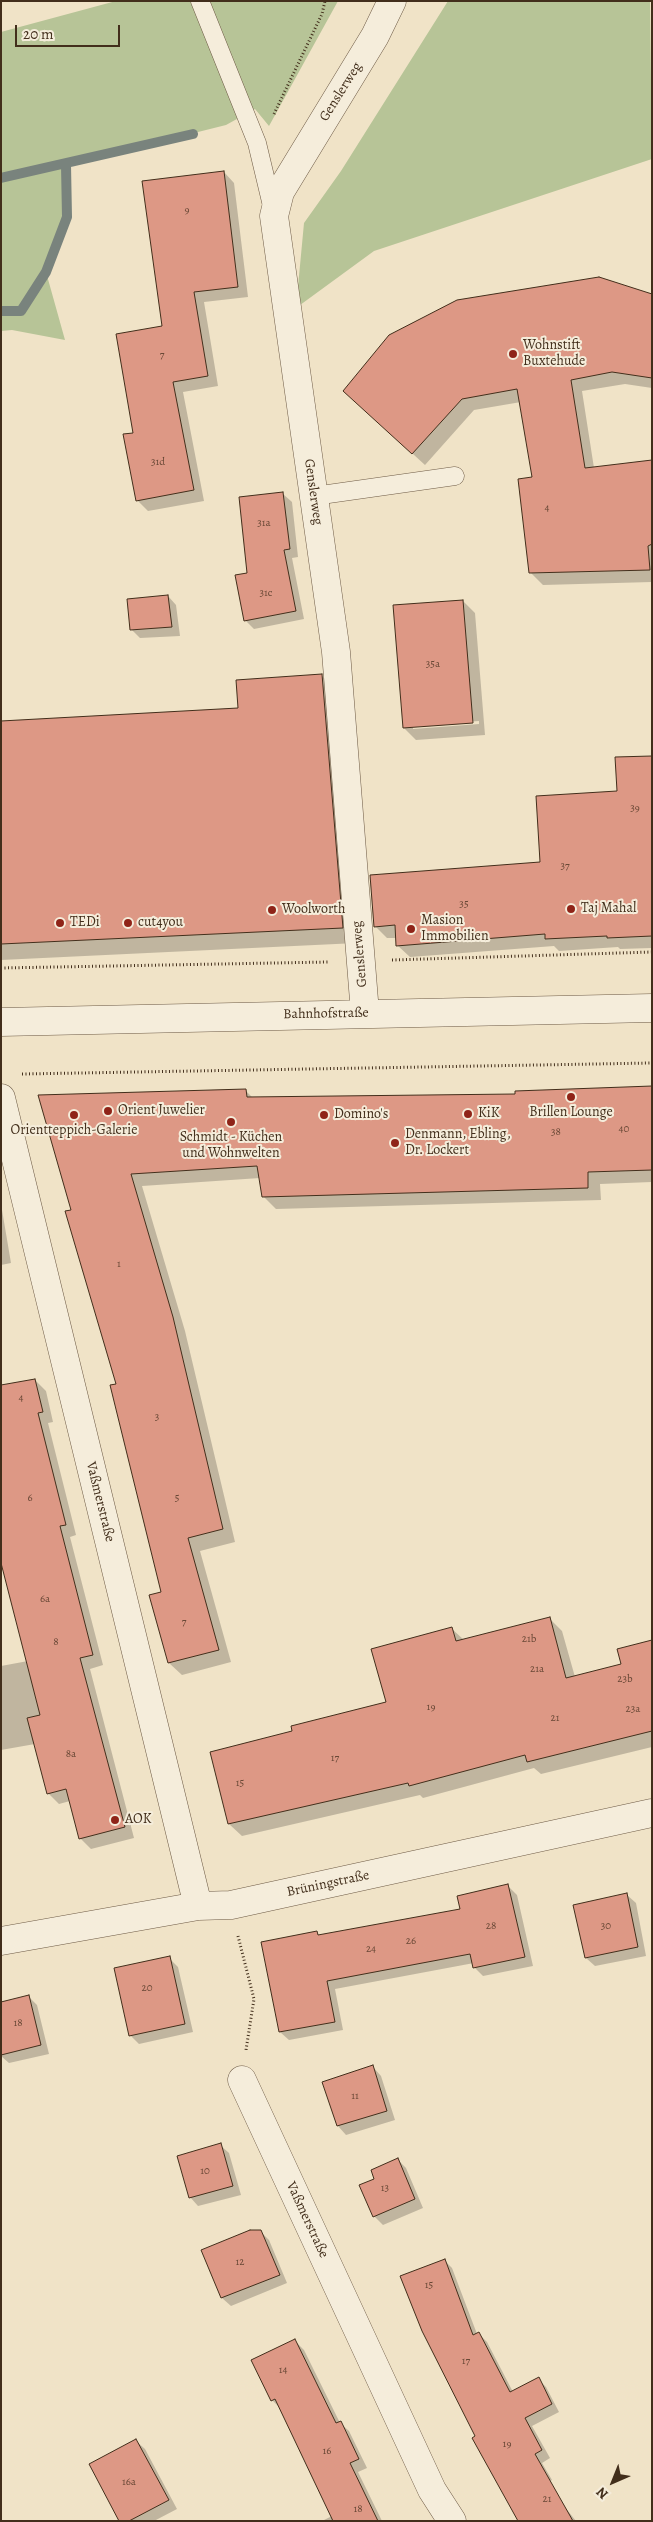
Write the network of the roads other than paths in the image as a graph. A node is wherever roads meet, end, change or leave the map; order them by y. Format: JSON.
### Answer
{"nodes":[{"id":1,"x":200,"y":1,"type":"edge"},
{"id":2,"x":392,"y":1,"type":"edge"},
{"id":3,"x":274,"y":216,"type":"junction"},
{"id":4,"x":454,"y":476,"type":"dead end"},
{"id":5,"x":314,"y":496,"type":"junction"},
{"id":6,"x":652,"y":1008,"type":"edge"},
{"id":7,"x":365,"y":1013,"type":"junction"},
{"id":8,"x":1,"y":1022,"type":"edge"},
{"id":9,"x":1,"y":1098,"type":"edge"},
{"id":10,"x":652,"y":1813,"type":"edge"},
{"id":11,"x":198,"y":1906,"type":"junction"},
{"id":12,"x":1,"y":1941,"type":"edge"},
{"id":13,"x":242,"y":2080,"type":"road end"},
{"id":14,"x":452,"y":2521,"type":"edge"}],
"edges":[{"from":1,"to":3,"type":"lane"},
{"from":2,"to":3,"type":"street","name":"Genslerweg"},
{"from":3,"to":5,"type":"street","name":"Genslerweg"},
{"from":4,"to":5,"type":"lane"},
{"from":5,"to":7,"type":"street","name":"Genslerweg"},
{"from":6,"to":7,"type":"street","name":"Bahnhofstraße"},
{"from":7,"to":8,"type":"street","name":"Bahnhofstraße"},
{"from":9,"to":11,"type":"street","name":"Vaßmerstraße"},
{"from":10,"to":11,"type":"street","name":"Brüningstraße"},
{"from":11,"to":12,"type":"street","name":"Brüningstraße"},
{"from":13,"to":14,"type":"street","name":"Vaßmerstraße"}]}
